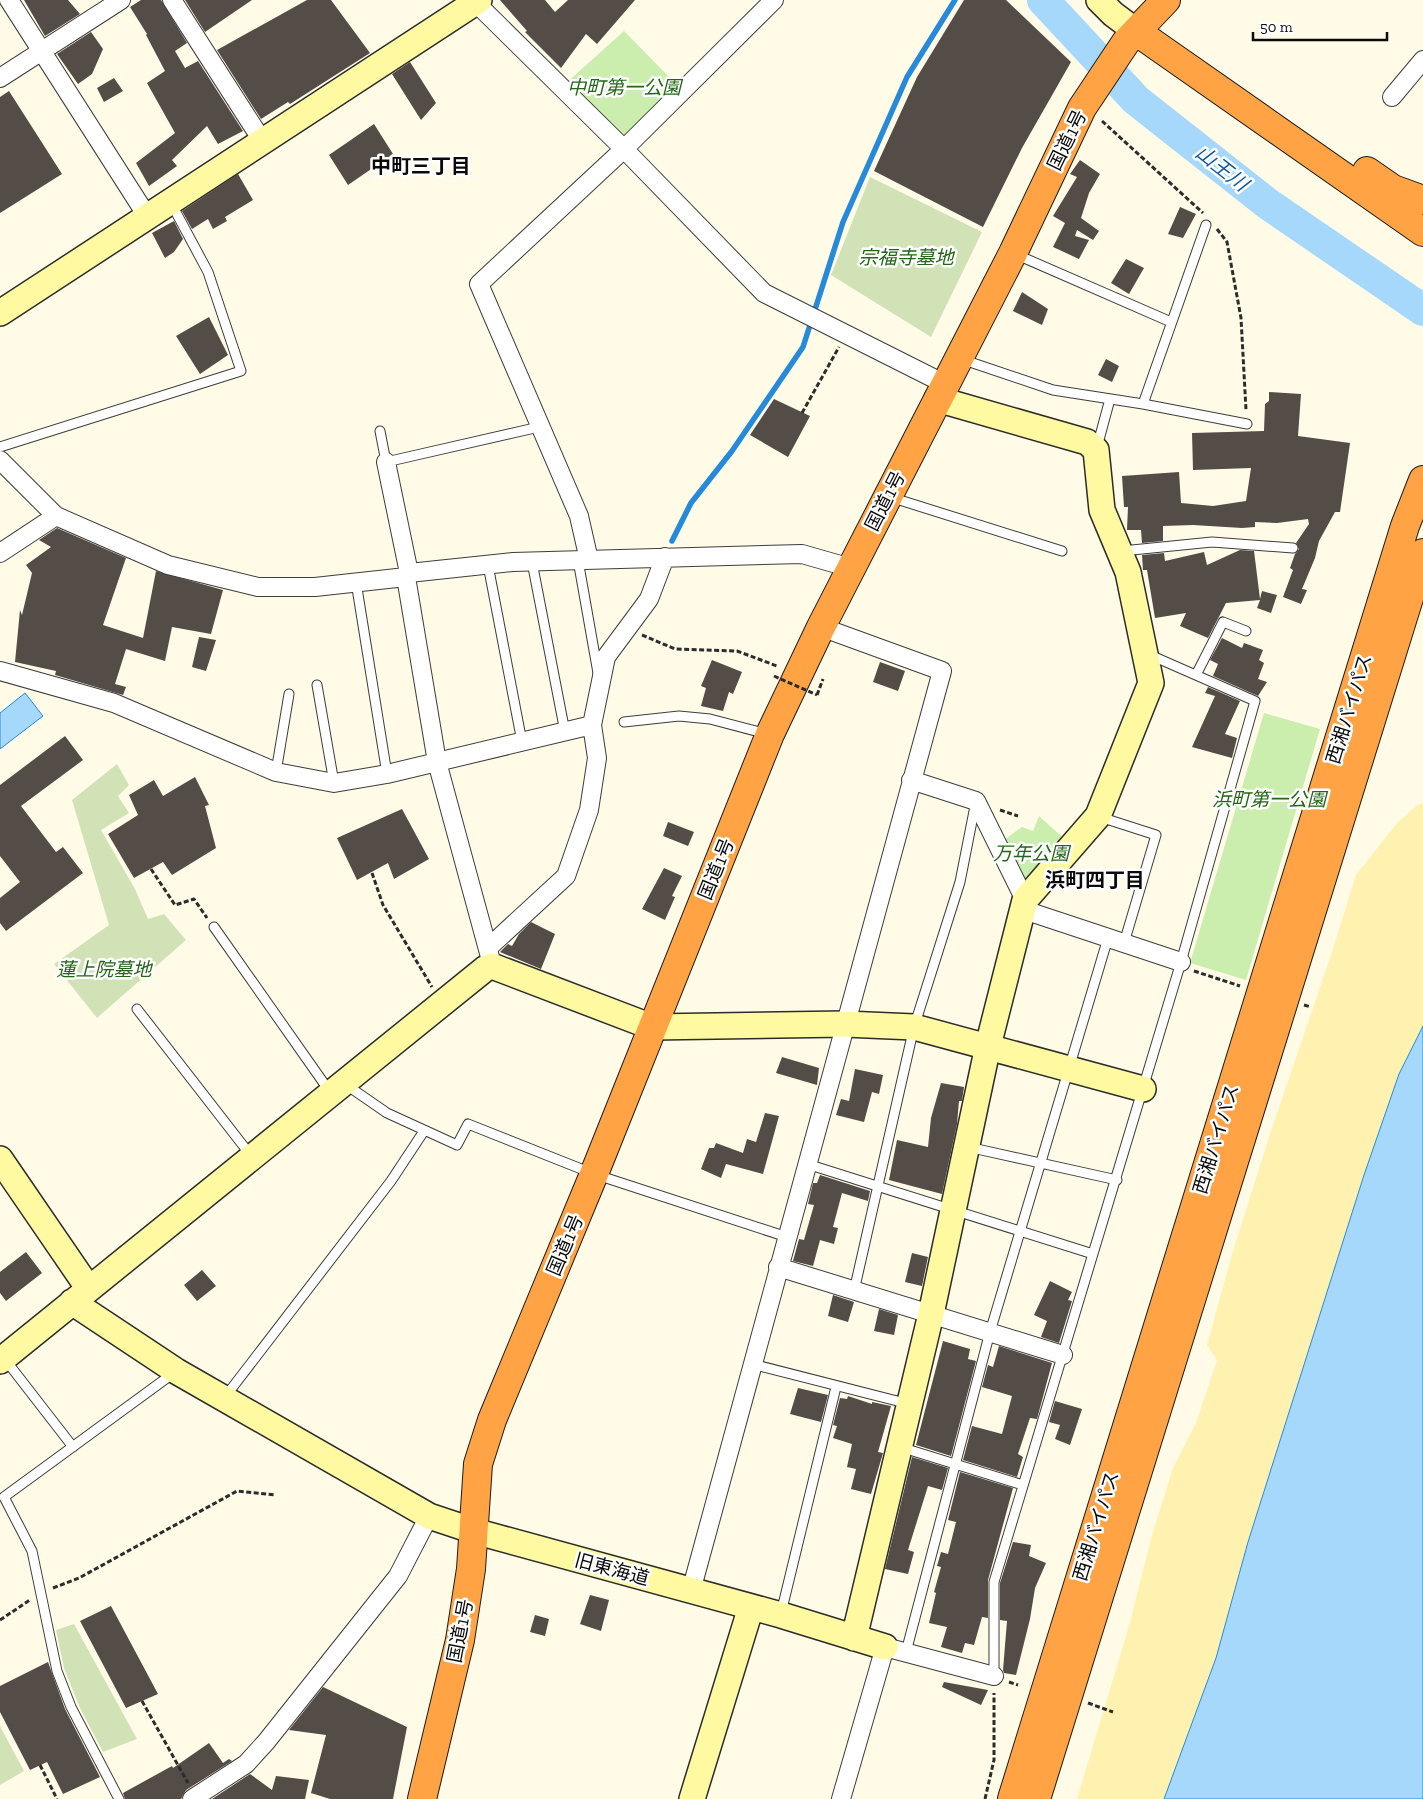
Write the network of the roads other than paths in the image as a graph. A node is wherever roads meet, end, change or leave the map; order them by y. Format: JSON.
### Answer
{"nodes":[{"id":1,"x":9,"y":0,"type":"edge"},
{"id":2,"x":122,"y":0,"type":"edge"},
{"id":3,"x":172,"y":0,"type":"edge"},
{"id":4,"x":476,"y":0,"type":"edge"},
{"id":5,"x":774,"y":0,"type":"edge"},
{"id":6,"x":1099,"y":0,"type":"edge"},
{"id":7,"x":1166,"y":0,"type":"edge"},
{"id":8,"x":1131,"y":37,"type":"junction"},
{"id":9,"x":43,"y":51,"type":"junction"},
{"id":10,"x":1423,"y":60,"type":"edge"},
{"id":11,"x":0,"y":78,"type":"edge"},
{"id":12,"x":1392,"y":97,"type":"dead end"},
{"id":13,"x":263,"y":142,"type":"junction"},
{"id":14,"x":624,"y":150,"type":"junction"},
{"id":15,"x":1423,"y":200,"type":"edge"},
{"id":16,"x":171,"y":202,"type":"junction"},
{"id":17,"x":148,"y":216,"type":"junction"},
{"id":18,"x":1206,"y":225,"type":"dead end"},
{"id":19,"x":1423,"y":232,"type":"edge"},
{"id":20,"x":1013,"y":253,"type":"junction"},
{"id":21,"x":0,"y":313,"type":"edge"},
{"id":22,"x":1171,"y":322,"type":"junction"},
{"id":23,"x":958,"y":358,"type":"junction"},
{"id":24,"x":941,"y":391,"type":"junction"},
{"id":25,"x":1110,"y":399,"type":"junction"},
{"id":26,"x":1143,"y":404,"type":"junction"},
{"id":27,"x":1247,"y":424,"type":"dead end"},
{"id":28,"x":539,"y":427,"type":"junction"},
{"id":29,"x":380,"y":431,"type":"dead end"},
{"id":30,"x":0,"y":447,"type":"edge"},
{"id":31,"x":1096,"y":450,"type":"junction"},
{"id":32,"x":0,"y":460,"type":"edge"},
{"id":33,"x":386,"y":462,"type":"junction"},
{"id":34,"x":1423,"y":480,"type":"edge"},
{"id":35,"x":887,"y":496,"type":"junction"},
{"id":36,"x":56,"y":516,"type":"junction"},
{"id":37,"x":1293,"y":548,"type":"dead end"},
{"id":38,"x":1062,"y":551,"type":"dead end"},
{"id":39,"x":1120,"y":551,"type":"junction"},
{"id":40,"x":0,"y":553,"type":"edge"},
{"id":41,"x":1423,"y":553,"type":"edge"},
{"id":42,"x":666,"y":557,"type":"junction"},
{"id":43,"x":583,"y":560,"type":"junction"},
{"id":44,"x":532,"y":562,"type":"junction"},
{"id":45,"x":488,"y":565,"type":"junction"},
{"id":46,"x":851,"y":568,"type":"junction"},
{"id":47,"x":407,"y":575,"type":"junction"},
{"id":48,"x":356,"y":582,"type":"junction"},
{"id":49,"x":821,"y":627,"type":"junction"},
{"id":50,"x":1246,"y":631,"type":"dead end"},
{"id":51,"x":1147,"y":654,"type":"junction"},
{"id":52,"x":0,"y":671,"type":"edge"},
{"id":53,"x":1196,"y":675,"type":"junction"},
{"id":54,"x":317,"y":685,"type":"dead end"},
{"id":55,"x":601,"y":686,"type":"junction"},
{"id":56,"x":289,"y":694,"type":"dead end"},
{"id":57,"x":624,"y":722,"type":"dead end"},
{"id":58,"x":592,"y":725,"type":"junction"},
{"id":59,"x":565,"y":732,"type":"junction"},
{"id":60,"x":770,"y":734,"type":"junction"},
{"id":61,"x":522,"y":742,"type":"junction"},
{"id":62,"x":437,"y":762,"type":"junction"},
{"id":63,"x":276,"y":772,"type":"junction"},
{"id":64,"x":387,"y":774,"type":"junction"},
{"id":65,"x":912,"y":780,"type":"junction"},
{"id":66,"x":334,"y":783,"type":"junction"},
{"id":67,"x":976,"y":801,"type":"junction"},
{"id":68,"x":1098,"y":816,"type":"junction"},
{"id":69,"x":1024,"y":905,"type":"junction"},
{"id":70,"x":214,"y":927,"type":"road end"},
{"id":71,"x":1116,"y":940,"type":"junction"},
{"id":72,"x":490,"y":957,"type":"junction"},
{"id":73,"x":1182,"y":962,"type":"junction"},
{"id":74,"x":138,"y":1009,"type":"dead end"},
{"id":75,"x":845,"y":1024,"type":"junction"},
{"id":76,"x":652,"y":1027,"type":"junction"},
{"id":77,"x":914,"y":1027,"type":"junction"},
{"id":78,"x":988,"y":1046,"type":"junction"},
{"id":79,"x":1068,"y":1067,"type":"junction"},
{"id":80,"x":338,"y":1089,"type":"junction"},
{"id":81,"x":1143,"y":1089,"type":"junction"},
{"id":82,"x":424,"y":1131,"type":"junction"},
{"id":83,"x":966,"y":1147,"type":"junction"},
{"id":84,"x":252,"y":1157,"type":"junction"},
{"id":85,"x":0,"y":1159,"type":"edge"},
{"id":86,"x":1039,"y":1162,"type":"junction"},
{"id":87,"x":807,"y":1164,"type":"junction"},
{"id":88,"x":594,"y":1174,"type":"junction"},
{"id":89,"x":1117,"y":1180,"type":"junction"},
{"id":90,"x":878,"y":1186,"type":"junction"},
{"id":91,"x":952,"y":1209,"type":"junction"},
{"id":92,"x":1019,"y":1230,"type":"junction"},
{"id":93,"x":787,"y":1237,"type":"junction"},
{"id":94,"x":1094,"y":1254,"type":"junction"},
{"id":95,"x":778,"y":1267,"type":"junction"},
{"id":96,"x":854,"y":1290,"type":"junction"},
{"id":97,"x":80,"y":1295,"type":"junction"},
{"id":98,"x":931,"y":1314,"type":"junction"},
{"id":99,"x":990,"y":1332,"type":"junction"},
{"id":100,"x":1063,"y":1354,"type":"junction"},
{"id":101,"x":2,"y":1360,"type":"edge"},
{"id":102,"x":751,"y":1364,"type":"junction"},
{"id":103,"x":176,"y":1371,"type":"junction"},
{"id":104,"x":836,"y":1388,"type":"junction"},
{"id":105,"x":224,"y":1398,"type":"junction"},
{"id":106,"x":910,"y":1404,"type":"junction"},
{"id":107,"x":73,"y":1447,"type":"junction"},
{"id":108,"x":900,"y":1447,"type":"junction"},
{"id":109,"x":957,"y":1464,"type":"junction"},
{"id":110,"x":1022,"y":1485,"type":"junction"},
{"id":111,"x":429,"y":1516,"type":"junction"},
{"id":112,"x":474,"y":1531,"type":"junction"},
{"id":113,"x":691,"y":1591,"type":"junction"},
{"id":114,"x":751,"y":1607,"type":"junction"},
{"id":115,"x":781,"y":1615,"type":"junction"},
{"id":116,"x":854,"y":1638,"type":"junction"},
{"id":117,"x":896,"y":1649,"type":"junction"},
{"id":118,"x":994,"y":1676,"type":"joint"},
{"id":119,"x":194,"y":1798,"type":"edge"},
{"id":120,"x":695,"y":1798,"type":"edge"},
{"id":121,"x":119,"y":1799,"type":"edge"},
{"id":122,"x":422,"y":1799,"type":"edge"},
{"id":123,"x":841,"y":1799,"type":"edge"},
{"id":124,"x":1012,"y":1799,"type":"edge"},
{"id":125,"x":1036,"y":1799,"type":"edge"}],
"edges":[{"from":1,"to":9,"type":"street"},
{"from":2,"to":9,"type":"street"},
{"from":3,"to":13,"type":"street"},
{"from":4,"to":13,"type":"street"},
{"from":4,"to":14,"type":"street"},
{"from":5,"to":14,"type":"street"},
{"from":6,"to":8,"type":"street"},
{"from":7,"to":8,"type":"highway","name":"国道1号"},
{"from":8,"to":15,"type":"highway"},
{"from":8,"to":19,"type":"highway"},
{"from":8,"to":20,"type":"highway","name":"国道1号"},
{"from":9,"to":11,"type":"street"},
{"from":9,"to":17,"type":"street"},
{"from":10,"to":12,"type":"street"},
{"from":13,"to":16,"type":"street"},
{"from":14,"to":24,"type":"street"},
{"from":14,"to":28,"type":"street"},
{"from":16,"to":17,"type":"street"},
{"from":16,"to":30,"type":"lane"},
{"from":17,"to":21,"type":"street"},
{"from":18,"to":22,"type":"lane"},
{"from":20,"to":22,"type":"lane"},
{"from":20,"to":23,"type":"highway","name":"国道1号"},
{"from":22,"to":26,"type":"lane"},
{"from":23,"to":24,"type":"highway","name":"国道1号"},
{"from":23,"to":25,"type":"lane"},
{"from":24,"to":31,"type":"street"},
{"from":24,"to":35,"type":"highway","name":"国道1号"},
{"from":25,"to":26,"type":"lane"},
{"from":25,"to":31,"type":"lane"},
{"from":26,"to":27,"type":"lane"},
{"from":28,"to":33,"type":"lane"},
{"from":28,"to":43,"type":"street"},
{"from":29,"to":33,"type":"lane"},
{"from":31,"to":39,"type":"street"},
{"from":32,"to":36,"type":"street"},
{"from":33,"to":47,"type":"street"},
{"from":34,"to":124,"type":"highway","name":"西湘バイパス"},
{"from":35,"to":38,"type":"lane"},
{"from":35,"to":46,"type":"highway","name":"国道1号"},
{"from":36,"to":40,"type":"street"},
{"from":36,"to":48,"type":"street"},
{"from":37,"to":39,"type":"lane"},
{"from":39,"to":51,"type":"street"},
{"from":41,"to":125,"type":"highway","name":"西湘バイパス"},
{"from":42,"to":43,"type":"street"},
{"from":42,"to":46,"type":"street"},
{"from":42,"to":55,"type":"street"},
{"from":43,"to":44,"type":"street"},
{"from":43,"to":55,"type":"lane"},
{"from":44,"to":45,"type":"street"},
{"from":44,"to":59,"type":"lane"},
{"from":45,"to":47,"type":"street"},
{"from":45,"to":61,"type":"lane"},
{"from":46,"to":49,"type":"highway","name":"国道1号"},
{"from":47,"to":48,"type":"street"},
{"from":47,"to":62,"type":"street"},
{"from":48,"to":64,"type":"lane"},
{"from":49,"to":60,"type":"highway","name":"国道1号"},
{"from":49,"to":65,"type":"street"},
{"from":50,"to":53,"type":"lane"},
{"from":51,"to":53,"type":"lane"},
{"from":51,"to":68,"type":"street"},
{"from":52,"to":63,"type":"street"},
{"from":53,"to":73,"type":"lane"},
{"from":54,"to":66,"type":"lane"},
{"from":55,"to":58,"type":"street"},
{"from":56,"to":63,"type":"lane"},
{"from":57,"to":60,"type":"lane"},
{"from":58,"to":59,"type":"street"},
{"from":58,"to":72,"type":"street"},
{"from":59,"to":61,"type":"street"},
{"from":60,"to":76,"type":"highway","name":"国道1号"},
{"from":61,"to":62,"type":"street"},
{"from":62,"to":64,"type":"street"},
{"from":62,"to":72,"type":"street"},
{"from":63,"to":66,"type":"street"},
{"from":64,"to":66,"type":"street"},
{"from":65,"to":67,"type":"street"},
{"from":65,"to":75,"type":"street"},
{"from":67,"to":69,"type":"street"},
{"from":67,"to":77,"type":"lane"},
{"from":68,"to":69,"type":"street"},
{"from":68,"to":71,"type":"lane"},
{"from":69,"to":71,"type":"street"},
{"from":69,"to":78,"type":"street"},
{"from":70,"to":80,"type":"lane"},
{"from":71,"to":73,"type":"street"},
{"from":71,"to":79,"type":"lane"},
{"from":72,"to":76,"type":"street"},
{"from":72,"to":80,"type":"street"},
{"from":73,"to":81,"type":"lane"},
{"from":74,"to":84,"type":"lane"},
{"from":75,"to":76,"type":"street"},
{"from":75,"to":77,"type":"street"},
{"from":75,"to":87,"type":"street"},
{"from":76,"to":88,"type":"highway","name":"国道1号"},
{"from":77,"to":78,"type":"street"},
{"from":77,"to":90,"type":"lane"},
{"from":78,"to":79,"type":"street"},
{"from":78,"to":83,"type":"street"},
{"from":79,"to":81,"type":"street"},
{"from":79,"to":86,"type":"lane"},
{"from":80,"to":82,"type":"lane"},
{"from":80,"to":84,"type":"street"},
{"from":81,"to":89,"type":"lane"},
{"from":82,"to":88,"type":"lane"},
{"from":82,"to":105,"type":"lane"},
{"from":83,"to":86,"type":"lane"},
{"from":83,"to":91,"type":"street"},
{"from":84,"to":97,"type":"street"},
{"from":85,"to":97,"type":"street"},
{"from":86,"to":89,"type":"lane"},
{"from":86,"to":92,"type":"lane"},
{"from":87,"to":90,"type":"lane"},
{"from":87,"to":93,"type":"street"},
{"from":88,"to":93,"type":"lane"},
{"from":88,"to":112,"type":"highway","name":"国道1号"},
{"from":89,"to":94,"type":"lane"},
{"from":90,"to":91,"type":"lane"},
{"from":90,"to":96,"type":"lane"},
{"from":91,"to":92,"type":"lane"},
{"from":91,"to":98,"type":"street"},
{"from":92,"to":94,"type":"lane"},
{"from":92,"to":99,"type":"lane"},
{"from":93,"to":95,"type":"street"},
{"from":94,"to":100,"type":"lane"},
{"from":95,"to":96,"type":"street"},
{"from":95,"to":102,"type":"street"},
{"from":96,"to":98,"type":"street"},
{"from":97,"to":101,"type":"street"},
{"from":97,"to":103,"type":"street","name":"旧東海道"},
{"from":98,"to":99,"type":"street"},
{"from":98,"to":106,"type":"street"},
{"from":99,"to":100,"type":"street"},
{"from":99,"to":109,"type":"lane"},
{"from":100,"to":110,"type":"lane"},
{"from":101,"to":107,"type":"lane"},
{"from":102,"to":104,"type":"lane"},
{"from":102,"to":113,"type":"street"},
{"from":103,"to":105,"type":"street","name":"旧東海道"},
{"from":103,"to":107,"type":"lane"},
{"from":104,"to":106,"type":"lane"},
{"from":104,"to":115,"type":"lane"},
{"from":105,"to":111,"type":"street","name":"旧東海道"},
{"from":106,"to":108,"type":"street"},
{"from":107,"to":121,"type":"lane"},
{"from":108,"to":109,"type":"lane"},
{"from":108,"to":116,"type":"street"},
{"from":109,"to":110,"type":"lane"},
{"from":109,"to":117,"type":"lane"},
{"from":110,"to":118,"type":"lane"},
{"from":111,"to":112,"type":"street","name":"旧東海道"},
{"from":111,"to":119,"type":"street"},
{"from":112,"to":113,"type":"street","name":"旧東海道"},
{"from":112,"to":122,"type":"highway","name":"国道1号"},
{"from":113,"to":114,"type":"street","name":"旧東海道"},
{"from":114,"to":115,"type":"street","name":"旧東海道"},
{"from":114,"to":120,"type":"street"},
{"from":115,"to":116,"type":"street","name":"旧東海道"},
{"from":116,"to":117,"type":"street","name":"旧東海道"},
{"from":117,"to":118,"type":"street"},
{"from":117,"to":123,"type":"street"}]}
